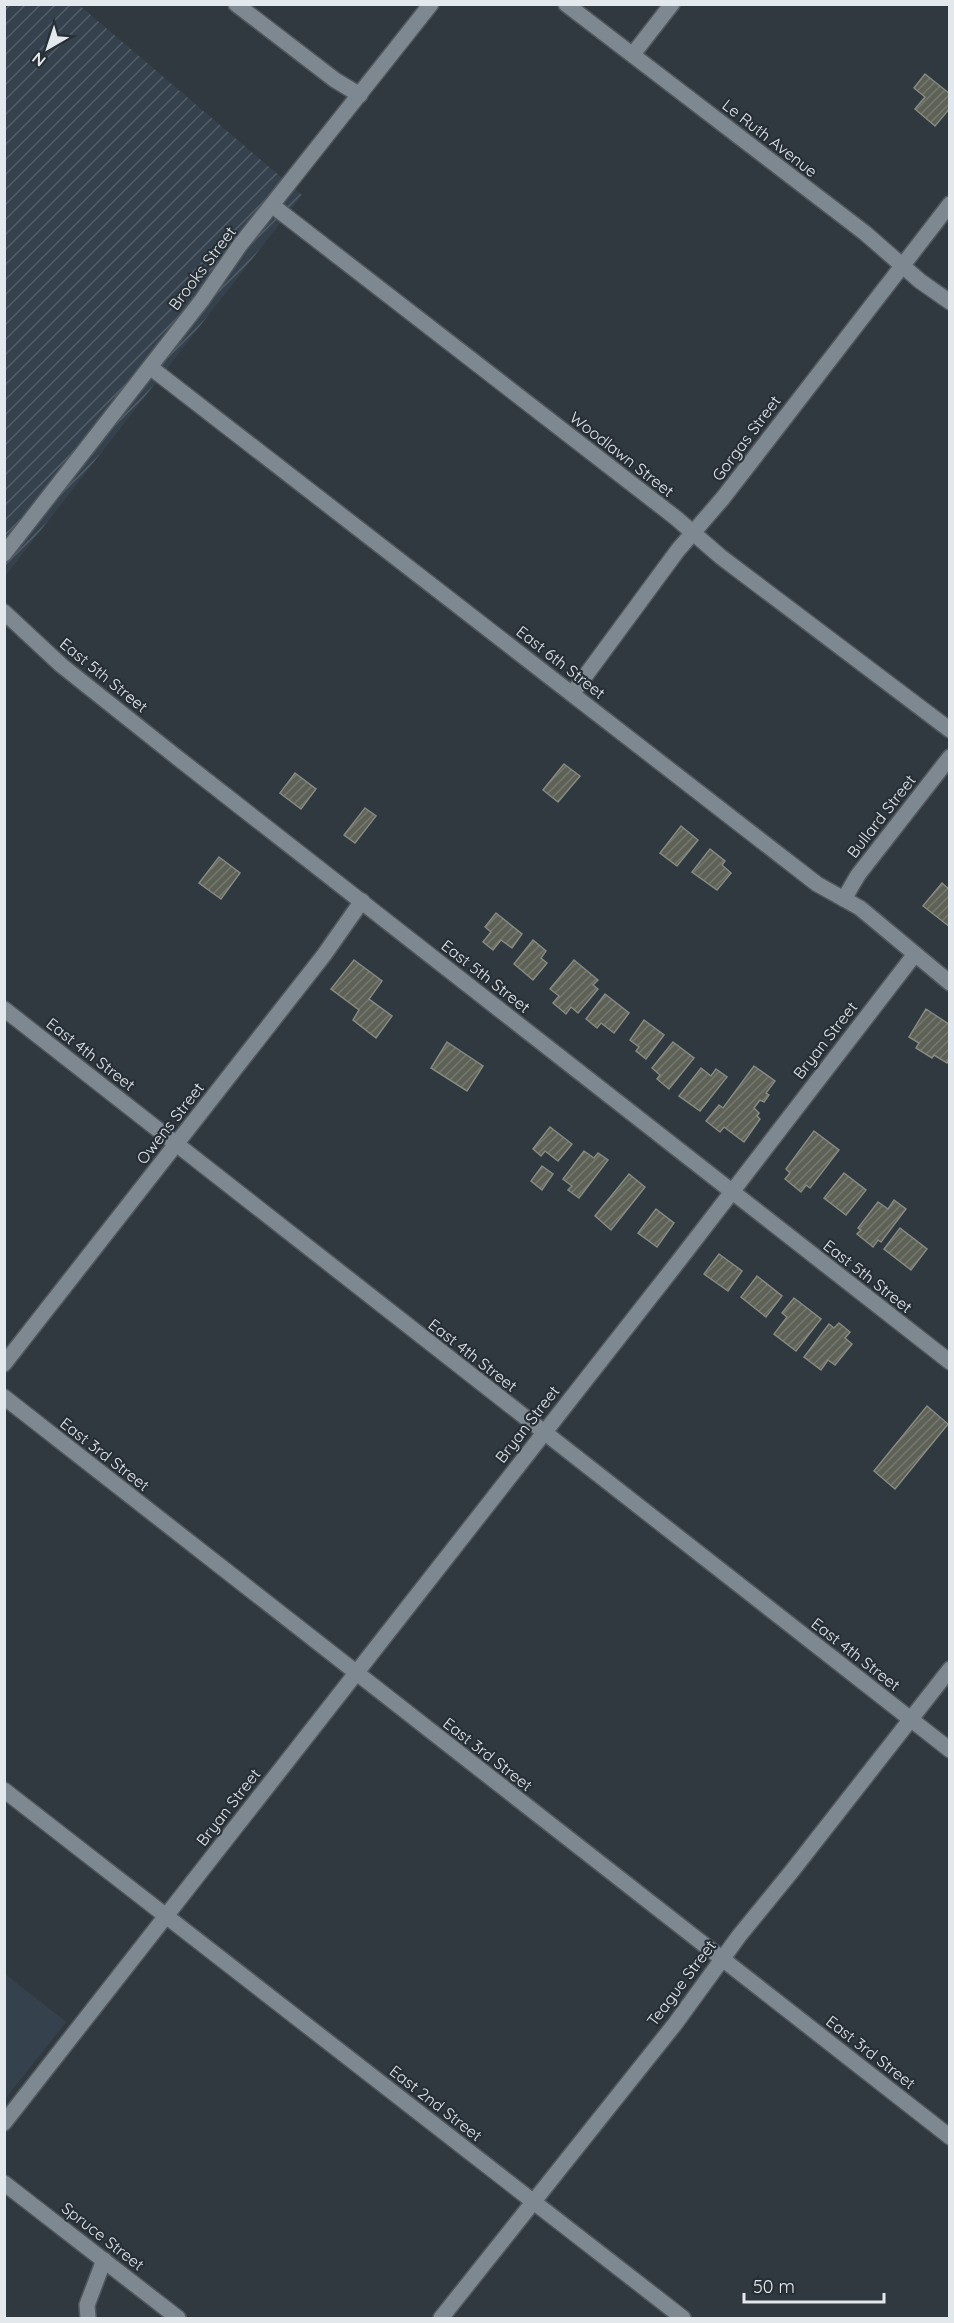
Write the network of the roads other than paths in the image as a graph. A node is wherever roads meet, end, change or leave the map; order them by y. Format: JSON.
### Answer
{"nodes":[{"id":1,"x":236,"y":4,"type":"edge"},
{"id":2,"x":431,"y":4,"type":"edge"},
{"id":3,"x":566,"y":4,"type":"edge"},
{"id":4,"x":672,"y":4,"type":"edge"},
{"id":5,"x":633,"y":54,"type":"junction"},
{"id":6,"x":360,"y":95,"type":"junction"},
{"id":7,"x":950,"y":204,"type":"edge"},
{"id":8,"x":273,"y":206,"type":"junction"},
{"id":9,"x":903,"y":265,"type":"junction"},
{"id":10,"x":950,"y":302,"type":"edge"},
{"id":11,"x":150,"y":367,"type":"junction"},
{"id":12,"x":693,"y":534,"type":"junction"},
{"id":13,"x":4,"y":554,"type":"edge"},
{"id":14,"x":4,"y":612,"type":"edge"},
{"id":15,"x":572,"y":694,"type":"junction"},
{"id":16,"x":950,"y":730,"type":"edge"},
{"id":17,"x":950,"y":757,"type":"edge"},
{"id":18,"x":844,"y":899,"type":"junction"},
{"id":19,"x":362,"y":901,"type":"junction"},
{"id":20,"x":915,"y":954,"type":"junction"},
{"id":21,"x":950,"y":983,"type":"edge"},
{"id":22,"x":4,"y":1009,"type":"edge"},
{"id":23,"x":176,"y":1144,"type":"junction"},
{"id":24,"x":731,"y":1191,"type":"junction"},
{"id":25,"x":950,"y":1362,"type":"edge"},
{"id":26,"x":4,"y":1364,"type":"edge"},
{"id":27,"x":4,"y":1397,"type":"edge"},
{"id":28,"x":543,"y":1432,"type":"junction"},
{"id":29,"x":950,"y":1669,"type":"edge"},
{"id":30,"x":355,"y":1673,"type":"junction"},
{"id":31,"x":910,"y":1719,"type":"junction"},
{"id":32,"x":950,"y":1749,"type":"edge"},
{"id":33,"x":4,"y":1790,"type":"edge"},
{"id":34,"x":166,"y":1915,"type":"junction"},
{"id":35,"x":722,"y":1959,"type":"junction"},
{"id":36,"x":4,"y":2123,"type":"edge"},
{"id":37,"x":950,"y":2137,"type":"edge"},
{"id":38,"x":4,"y":2183,"type":"edge"},
{"id":39,"x":534,"y":2202,"type":"junction"},
{"id":40,"x":104,"y":2260,"type":"junction"},
{"id":41,"x":88,"y":2319,"type":"edge"},
{"id":42,"x":178,"y":2319,"type":"edge"},
{"id":43,"x":441,"y":2319,"type":"edge"},
{"id":44,"x":683,"y":2319,"type":"edge"}],
"edges":[{"from":1,"to":6,"type":"street"},
{"from":2,"to":6,"type":"street","name":"Brooks Street"},
{"from":3,"to":5,"type":"street","name":"Le Ruth Avenue"},
{"from":4,"to":5,"type":"street"},
{"from":5,"to":9,"type":"street","name":"Le Ruth Avenue"},
{"from":6,"to":8,"type":"street","name":"Brooks Street"},
{"from":7,"to":9,"type":"street","name":"Gorgas Street"},
{"from":8,"to":11,"type":"street","name":"Brooks Street"},
{"from":8,"to":12,"type":"street","name":"Woodlawn Street"},
{"from":9,"to":10,"type":"street","name":"Le Ruth Avenue"},
{"from":9,"to":12,"type":"street","name":"Gorgas Street"},
{"from":11,"to":13,"type":"street","name":"Brooks Street"},
{"from":11,"to":15,"type":"street","name":"East 6th Street"},
{"from":12,"to":15,"type":"street","name":"Gorgas Street"},
{"from":12,"to":16,"type":"street","name":"Woodlawn Street"},
{"from":14,"to":19,"type":"street","name":"East 5th Street"},
{"from":15,"to":18,"type":"street","name":"East 6th Street"},
{"from":17,"to":18,"type":"street","name":"Bullard Street"},
{"from":18,"to":20,"type":"street","name":"East 6th Street"},
{"from":19,"to":23,"type":"street","name":"Owens Street"},
{"from":19,"to":24,"type":"street","name":"East 5th Street"},
{"from":20,"to":21,"type":"street","name":"East 6th Street"},
{"from":20,"to":24,"type":"street","name":"Bryan Street"},
{"from":22,"to":23,"type":"street","name":"East 4th Street"},
{"from":23,"to":26,"type":"street","name":"Owens Street"},
{"from":23,"to":28,"type":"street","name":"East 4th Street"},
{"from":24,"to":25,"type":"street","name":"East 5th Street"},
{"from":24,"to":28,"type":"street","name":"Bryan Street"},
{"from":27,"to":30,"type":"street","name":"East 3rd Street"},
{"from":28,"to":30,"type":"street","name":"Bryan Street"},
{"from":28,"to":31,"type":"street","name":"East 4th Street"},
{"from":29,"to":31,"type":"street","name":"Teague Street"},
{"from":30,"to":34,"type":"street","name":"Bryan Street"},
{"from":30,"to":35,"type":"street","name":"East 3rd Street"},
{"from":31,"to":32,"type":"street","name":"East 4th Street"},
{"from":31,"to":35,"type":"street","name":"Teague Street"},
{"from":33,"to":34,"type":"street"},
{"from":34,"to":36,"type":"street","name":"Bryan Street"},
{"from":34,"to":39,"type":"street","name":"East 2nd Street"},
{"from":35,"to":37,"type":"street","name":"East 3rd Street"},
{"from":35,"to":39,"type":"street","name":"Teague Street"},
{"from":38,"to":40,"type":"street","name":"Spruce Street"},
{"from":39,"to":43,"type":"street","name":"Teague Street"},
{"from":39,"to":44,"type":"street","name":"East 2nd Street"},
{"from":40,"to":41,"type":"street"},
{"from":40,"to":42,"type":"street","name":"Spruce Street"}]}
